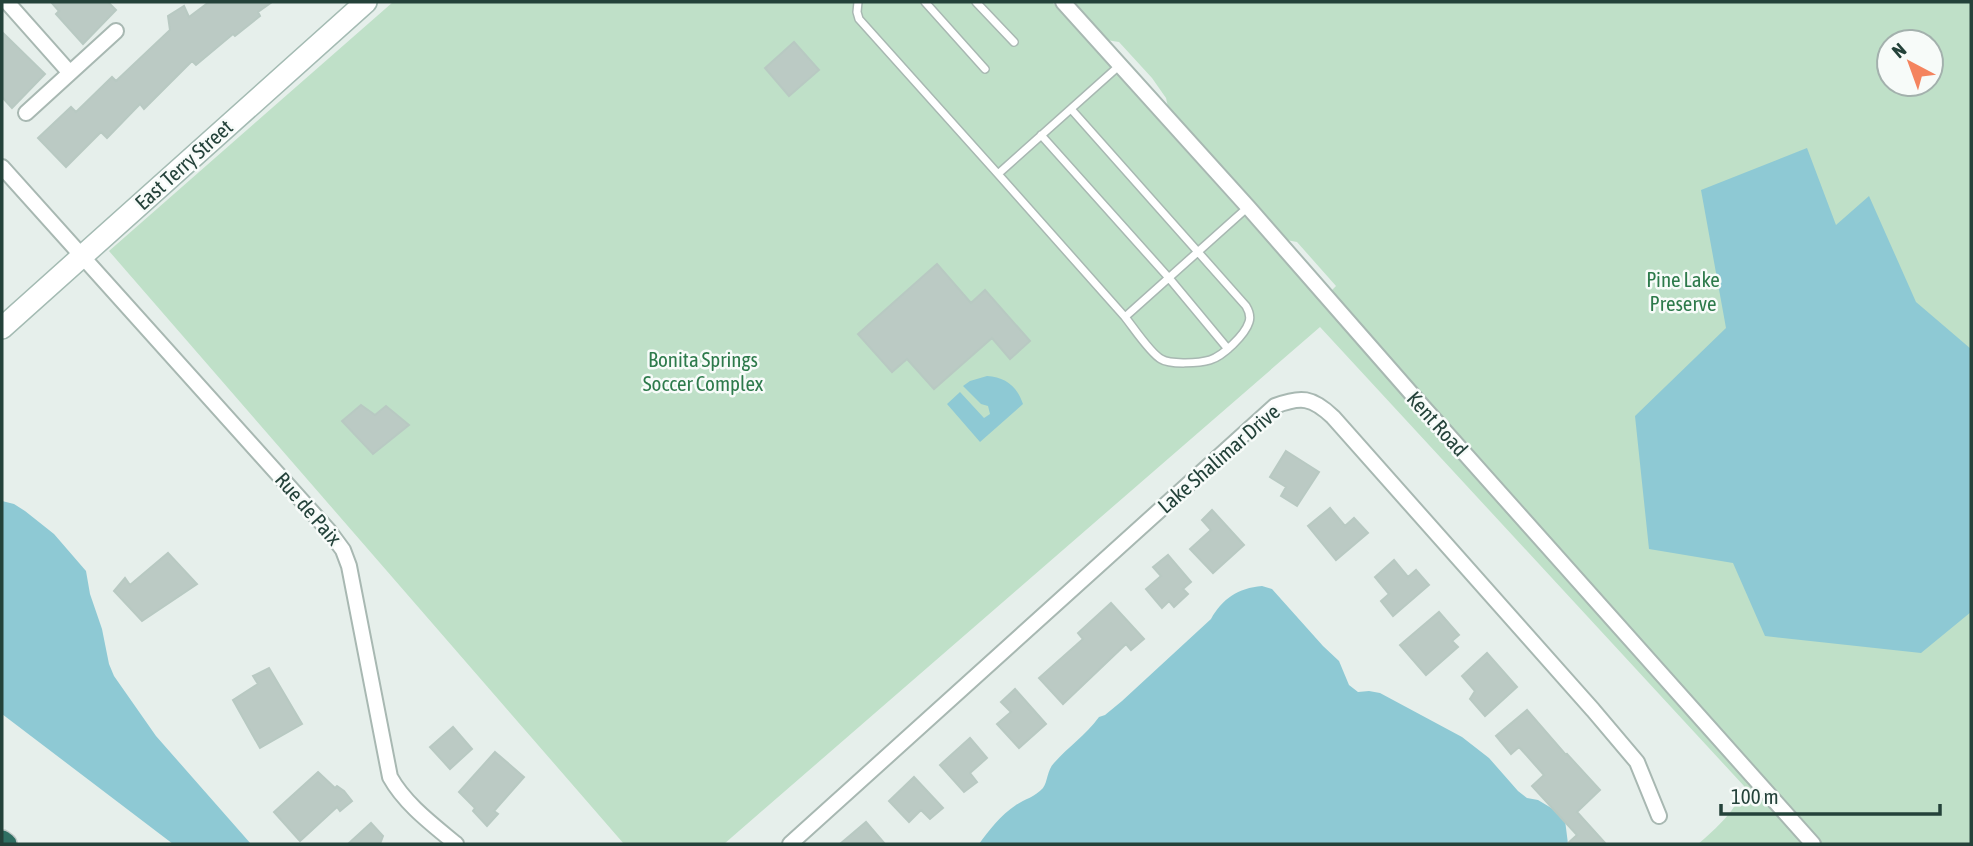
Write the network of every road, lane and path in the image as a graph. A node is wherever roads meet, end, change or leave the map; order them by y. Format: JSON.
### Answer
{"nodes":[{"id":1,"x":7,"y":2,"type":"edge"},
{"id":2,"x":366,"y":2,"type":"edge"},
{"id":3,"x":858,"y":2,"type":"edge"},
{"id":4,"x":925,"y":2,"type":"edge"},
{"id":5,"x":976,"y":2,"type":"edge"},
{"id":6,"x":1063,"y":2,"type":"edge"},
{"id":7,"x":116,"y":31,"type":"dead end"},
{"id":8,"x":1014,"y":43,"type":"dead end"},
{"id":9,"x":1120,"y":65,"type":"junction"},
{"id":10,"x":985,"y":69,"type":"dead end"},
{"id":11,"x":70,"y":73,"type":"junction"},
{"id":12,"x":1071,"y":108,"type":"junction"},
{"id":13,"x":26,"y":113,"type":"dead end"},
{"id":14,"x":1041,"y":135,"type":"junction"},
{"id":15,"x":2,"y":167,"type":"edge"},
{"id":16,"x":998,"y":174,"type":"junction"},
{"id":17,"x":1248,"y":208,"type":"junction"},
{"id":18,"x":1198,"y":252,"type":"junction"},
{"id":19,"x":82,"y":255,"type":"junction"},
{"id":20,"x":1169,"y":278,"type":"junction"},
{"id":21,"x":1125,"y":317,"type":"junction"},
{"id":22,"x":2,"y":328,"type":"edge"},
{"id":23,"x":1228,"y":348,"type":"junction"},
{"id":24,"x":1659,"y":816,"type":"dead end"},
{"id":25,"x":456,"y":844,"type":"edge"},
{"id":26,"x":790,"y":844,"type":"edge"},
{"id":27,"x":1813,"y":844,"type":"edge"}],
"edges":[{"from":1,"to":11,"type":"street"},
{"from":2,"to":19,"type":"street","name":"East Terry Street"},
{"from":3,"to":16,"type":"lane"},
{"from":4,"to":10,"type":"lane"},
{"from":5,"to":8,"type":"lane"},
{"from":6,"to":9,"type":"street","name":"Kent Road"},
{"from":7,"to":11,"type":"street"},
{"from":9,"to":12,"type":"lane"},
{"from":9,"to":17,"type":"street","name":"Kent Road"},
{"from":11,"to":13,"type":"street"},
{"from":12,"to":14,"type":"lane"},
{"from":12,"to":18,"type":"lane"},
{"from":14,"to":16,"type":"lane"},
{"from":14,"to":20,"type":"lane"},
{"from":15,"to":19,"type":"street","name":"Rue de Paix"},
{"from":16,"to":21,"type":"lane"},
{"from":17,"to":18,"type":"lane"},
{"from":17,"to":27,"type":"street","name":"Kent Road"},
{"from":18,"to":20,"type":"lane"},
{"from":18,"to":23,"type":"lane"},
{"from":19,"to":22,"type":"street","name":"East Terry Street"},
{"from":19,"to":25,"type":"street","name":"Rue de Paix"},
{"from":20,"to":21,"type":"lane"},
{"from":20,"to":23,"type":"lane"},
{"from":21,"to":23,"type":"lane"},
{"from":24,"to":26,"type":"street","name":"Lake Shalimar Drive"}]}
